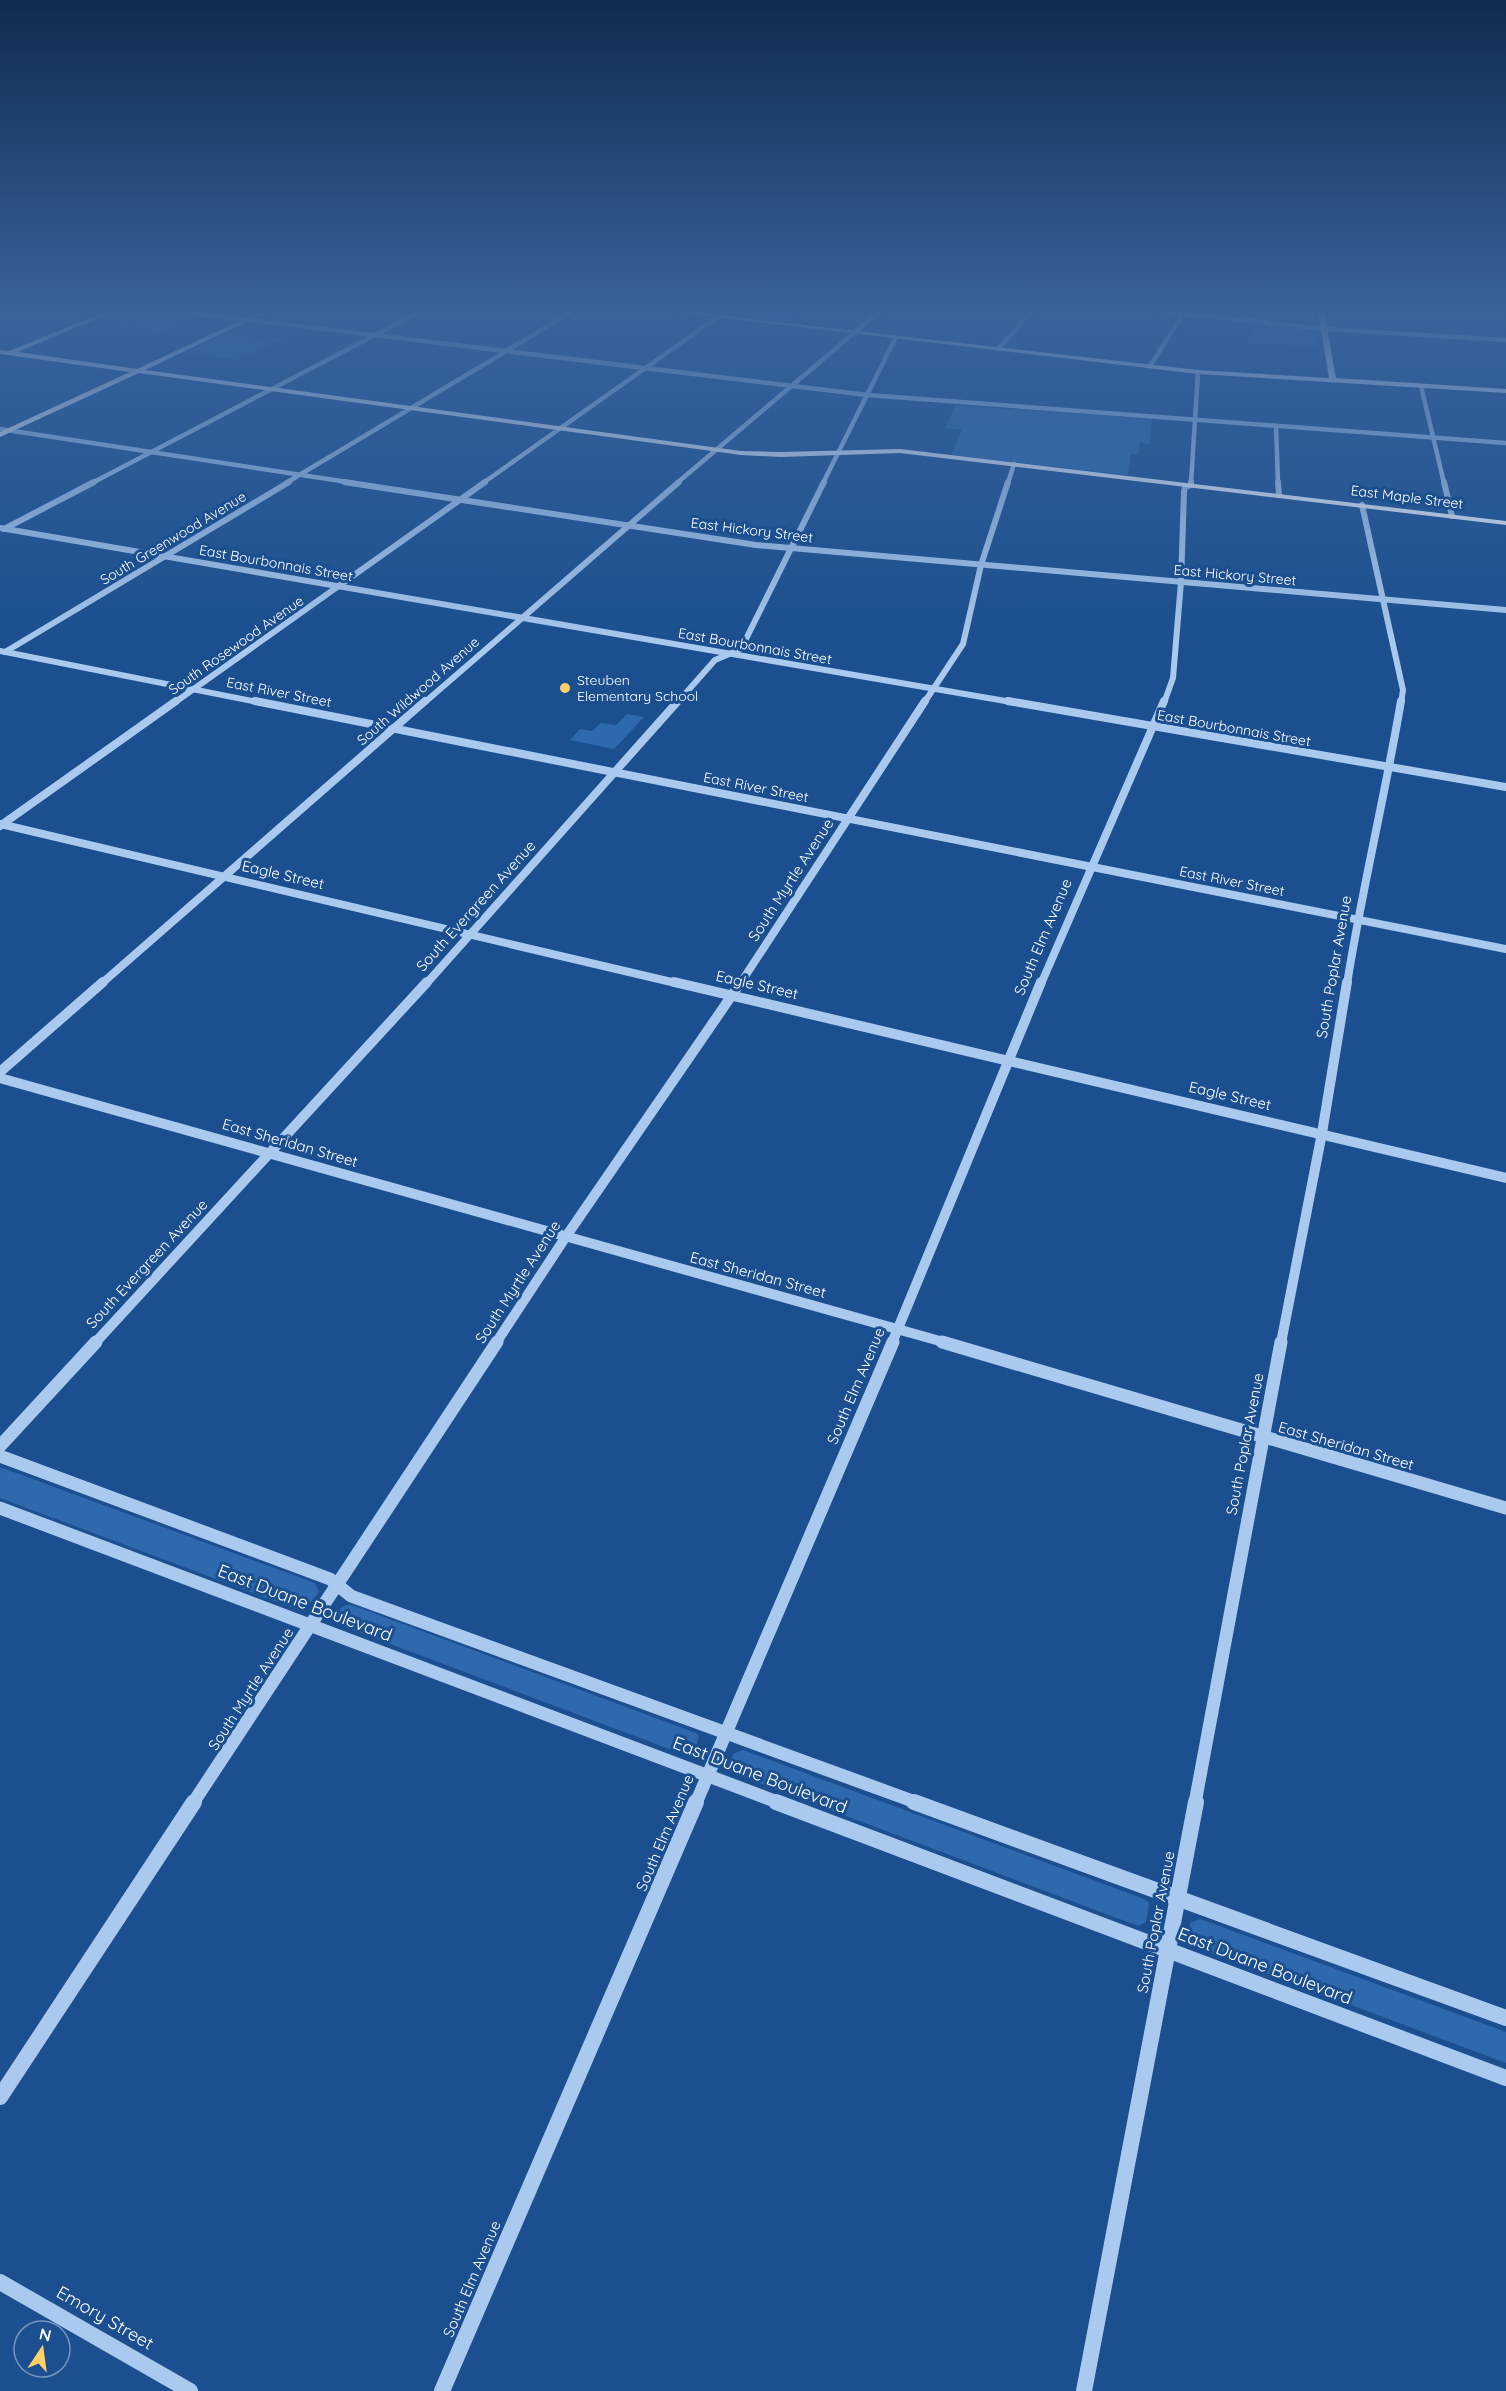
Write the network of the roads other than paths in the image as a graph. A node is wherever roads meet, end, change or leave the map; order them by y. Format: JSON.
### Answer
{"nodes":[{"id":1,"x":21,"y":423,"type":"edge"},
{"id":2,"x":208,"y":423,"type":"edge"},
{"id":3,"x":387,"y":423,"type":"edge"},
{"id":4,"x":520,"y":423,"type":"edge"},
{"id":5,"x":568,"y":423,"type":"edge"},
{"id":6,"x":748,"y":423,"type":"edge"},
{"id":7,"x":853,"y":423,"type":"edge"},
{"id":8,"x":1195,"y":423,"type":"edge"},
{"id":9,"x":1230,"y":423,"type":"edge"},
{"id":10,"x":1430,"y":423,"type":"edge"},
{"id":11,"x":1276,"y":426,"type":"junction"},
{"id":12,"x":560,"y":428,"type":"junction"},
{"id":13,"x":4,"y":430,"type":"edge"},
{"id":14,"x":0,"y":435,"type":"edge"},
{"id":15,"x":1434,"y":437,"type":"junction"},
{"id":16,"x":1506,"y":442,"type":"edge"},
{"id":17,"x":718,"y":450,"type":"junction"},
{"id":18,"x":839,"y":451,"type":"junction"},
{"id":19,"x":151,"y":452,"type":"junction"},
{"id":20,"x":1014,"y":464,"type":"junction"},
{"id":21,"x":300,"y":475,"type":"junction"},
{"id":22,"x":1191,"y":485,"type":"junction"},
{"id":23,"x":1279,"y":495,"type":"junction"},
{"id":24,"x":460,"y":500,"type":"junction"},
{"id":25,"x":1362,"y":505,"type":"junction"},
{"id":26,"x":1452,"y":516,"type":"junction"},
{"id":27,"x":1506,"y":523,"type":"edge"},
{"id":28,"x":628,"y":525,"type":"junction"},
{"id":29,"x":2,"y":529,"type":"edge"},
{"id":30,"x":791,"y":549,"type":"junction"},
{"id":31,"x":166,"y":556,"type":"junction"},
{"id":32,"x":981,"y":565,"type":"junction"},
{"id":33,"x":1181,"y":582,"type":"junction"},
{"id":34,"x":339,"y":586,"type":"junction"},
{"id":35,"x":1384,"y":600,"type":"junction"},
{"id":36,"x":1506,"y":610,"type":"edge"},
{"id":37,"x":524,"y":618,"type":"junction"},
{"id":38,"x":2,"y":653,"type":"edge"},
{"id":39,"x":732,"y":654,"type":"junction"},
{"id":40,"x":194,"y":689,"type":"junction"},
{"id":41,"x":934,"y":689,"type":"junction"},
{"id":42,"x":1155,"y":727,"type":"junction"},
{"id":43,"x":394,"y":729,"type":"junction"},
{"id":44,"x":1390,"y":767,"type":"junction"},
{"id":45,"x":614,"y":773,"type":"junction"},
{"id":46,"x":1506,"y":787,"type":"edge"},
{"id":47,"x":849,"y":819,"type":"junction"},
{"id":48,"x":1,"y":825,"type":"edge"},
{"id":49,"x":1091,"y":867,"type":"junction"},
{"id":50,"x":226,"y":876,"type":"junction"},
{"id":51,"x":1358,"y":920,"type":"junction"},
{"id":52,"x":471,"y":935,"type":"junction"},
{"id":53,"x":1506,"y":950,"type":"edge"},
{"id":54,"x":733,"y":995,"type":"junction"},
{"id":55,"x":1008,"y":1060,"type":"junction"},
{"id":56,"x":0,"y":1072,"type":"edge"},
{"id":57,"x":0,"y":1078,"type":"edge"},
{"id":58,"x":1322,"y":1133,"type":"junction"},
{"id":59,"x":270,"y":1153,"type":"junction"},
{"id":60,"x":1506,"y":1178,"type":"edge"},
{"id":61,"x":565,"y":1238,"type":"junction"},
{"id":62,"x":898,"y":1329,"type":"junction"},
{"id":63,"x":1262,"y":1438,"type":"junction"},
{"id":64,"x":0,"y":1446,"type":"edge"},
{"id":65,"x":0,"y":1456,"type":"edge"},
{"id":66,"x":0,"y":1508,"type":"edge"},
{"id":67,"x":1506,"y":1508,"type":"edge"},
{"id":68,"x":338,"y":1585,"type":"junction"},
{"id":69,"x":311,"y":1626,"type":"junction"},
{"id":70,"x":726,"y":1733,"type":"junction"},
{"id":71,"x":708,"y":1776,"type":"junction"},
{"id":72,"x":1178,"y":1898,"type":"junction"},
{"id":73,"x":1168,"y":1950,"type":"junction"},
{"id":74,"x":1506,"y":2018,"type":"edge"},
{"id":75,"x":1506,"y":2078,"type":"edge"},
{"id":76,"x":0,"y":2097,"type":"edge"},
{"id":77,"x":0,"y":2282,"type":"edge"},
{"id":78,"x":190,"y":2391,"type":"edge"},
{"id":79,"x":442,"y":2391,"type":"edge"},
{"id":80,"x":1084,"y":2391,"type":"edge"}],
"edges":[{"from":1,"to":13,"type":"main road"},
{"from":2,"to":19,"type":"street"},
{"from":3,"to":21,"type":"street","name":"South Greenwood Avenue"},
{"from":4,"to":12,"type":"main road","name":"East Maple Street"},
{"from":5,"to":12,"type":"street","name":"South Rosewood Avenue"},
{"from":6,"to":17,"type":"street","name":"South Wildwood Avenue"},
{"from":7,"to":18,"type":"street","name":"South Evergreen Avenue"},
{"from":8,"to":22,"type":"street","name":"South Elm Avenue"},
{"from":9,"to":11,"type":"street"},
{"from":10,"to":15,"type":"street"},
{"from":11,"to":15,"type":"street"},
{"from":11,"to":23,"type":"street"},
{"from":12,"to":17,"type":"main road","name":"East Maple Street"},
{"from":12,"to":24,"type":"street","name":"South Rosewood Avenue"},
{"from":13,"to":14,"type":"main road"},
{"from":13,"to":19,"type":"street","name":"East Hickory Street"},
{"from":15,"to":16,"type":"street"},
{"from":15,"to":26,"type":"street"},
{"from":17,"to":18,"type":"main road","name":"East Maple Street"},
{"from":17,"to":28,"type":"street","name":"South Wildwood Avenue"},
{"from":18,"to":20,"type":"main road","name":"East Maple Street"},
{"from":18,"to":30,"type":"street","name":"South Evergreen Avenue"},
{"from":19,"to":21,"type":"street","name":"East Hickory Street"},
{"from":19,"to":29,"type":"street"},
{"from":20,"to":22,"type":"main road","name":"East Maple Street"},
{"from":20,"to":32,"type":"street","name":"South Myrtle Avenue"},
{"from":21,"to":24,"type":"street","name":"East Hickory Street"},
{"from":21,"to":31,"type":"street","name":"South Greenwood Avenue"},
{"from":22,"to":23,"type":"main road","name":"East Maple Street"},
{"from":22,"to":33,"type":"street","name":"South Elm Avenue"},
{"from":23,"to":25,"type":"main road","name":"East Maple Street"},
{"from":24,"to":28,"type":"street","name":"East Hickory Street"},
{"from":24,"to":34,"type":"street","name":"South Rosewood Avenue"},
{"from":25,"to":26,"type":"main road","name":"East Maple Street"},
{"from":25,"to":35,"type":"street","name":"South Poplar Avenue"},
{"from":26,"to":27,"type":"main road","name":"East Maple Street"},
{"from":28,"to":30,"type":"street","name":"East Hickory Street"},
{"from":28,"to":37,"type":"street","name":"South Wildwood Avenue"},
{"from":29,"to":31,"type":"street","name":"East Bourbonnais Street"},
{"from":30,"to":32,"type":"street","name":"East Hickory Street"},
{"from":30,"to":39,"type":"street","name":"South Evergreen Avenue"},
{"from":31,"to":34,"type":"street","name":"East Bourbonnais Street"},
{"from":31,"to":38,"type":"street","name":"South Greenwood Avenue"},
{"from":32,"to":33,"type":"street","name":"East Hickory Street"},
{"from":32,"to":41,"type":"street","name":"South Myrtle Avenue"},
{"from":33,"to":35,"type":"street","name":"East Hickory Street"},
{"from":33,"to":42,"type":"street","name":"South Elm Avenue"},
{"from":34,"to":37,"type":"street","name":"East Bourbonnais Street"},
{"from":34,"to":40,"type":"street","name":"South Rosewood Avenue"},
{"from":35,"to":36,"type":"street","name":"East Hickory Street"},
{"from":35,"to":44,"type":"street","name":"South Poplar Avenue"},
{"from":37,"to":39,"type":"street","name":"East Bourbonnais Street"},
{"from":37,"to":43,"type":"street","name":"South Wildwood Avenue"},
{"from":38,"to":40,"type":"street","name":"East River Street"},
{"from":39,"to":41,"type":"street","name":"East Bourbonnais Street"},
{"from":39,"to":45,"type":"street","name":"South Evergreen Avenue"},
{"from":40,"to":43,"type":"street","name":"East River Street"},
{"from":40,"to":48,"type":"street","name":"South Rosewood Avenue"},
{"from":41,"to":42,"type":"street","name":"East Bourbonnais Street"},
{"from":41,"to":47,"type":"street","name":"South Myrtle Avenue"},
{"from":42,"to":44,"type":"street","name":"East Bourbonnais Street"},
{"from":42,"to":49,"type":"street","name":"South Elm Avenue"},
{"from":43,"to":45,"type":"street","name":"East River Street"},
{"from":43,"to":50,"type":"street","name":"South Wildwood Avenue"},
{"from":44,"to":46,"type":"street","name":"East Bourbonnais Street"},
{"from":44,"to":51,"type":"street","name":"South Poplar Avenue"},
{"from":45,"to":47,"type":"street","name":"East River Street"},
{"from":45,"to":52,"type":"street","name":"South Evergreen Avenue"},
{"from":47,"to":49,"type":"street","name":"East River Street"},
{"from":47,"to":54,"type":"street","name":"South Myrtle Avenue"},
{"from":48,"to":50,"type":"street","name":"Eagle Street"},
{"from":49,"to":51,"type":"street","name":"East River Street"},
{"from":49,"to":55,"type":"street","name":"South Elm Avenue"},
{"from":50,"to":52,"type":"street","name":"Eagle Street"},
{"from":50,"to":56,"type":"street","name":"South Wildwood Avenue"},
{"from":51,"to":53,"type":"street","name":"East River Street"},
{"from":51,"to":58,"type":"street","name":"South Poplar Avenue"},
{"from":52,"to":54,"type":"street","name":"Eagle Street"},
{"from":52,"to":59,"type":"street","name":"South Evergreen Avenue"},
{"from":54,"to":55,"type":"street","name":"Eagle Street"},
{"from":54,"to":61,"type":"street","name":"South Myrtle Avenue"},
{"from":55,"to":58,"type":"street","name":"Eagle Street"},
{"from":55,"to":62,"type":"street","name":"South Elm Avenue"},
{"from":57,"to":59,"type":"street","name":"East Sheridan Street"},
{"from":58,"to":60,"type":"street","name":"Eagle Street"},
{"from":58,"to":63,"type":"street","name":"South Poplar Avenue"},
{"from":59,"to":61,"type":"street","name":"East Sheridan Street"},
{"from":59,"to":64,"type":"street","name":"South Evergreen Avenue"},
{"from":61,"to":62,"type":"street","name":"East Sheridan Street"},
{"from":61,"to":68,"type":"street","name":"South Myrtle Avenue"},
{"from":62,"to":63,"type":"street","name":"East Sheridan Street"},
{"from":62,"to":70,"type":"street","name":"South Elm Avenue"},
{"from":63,"to":67,"type":"street","name":"East Sheridan Street"},
{"from":63,"to":72,"type":"street","name":"South Poplar Avenue"},
{"from":65,"to":68,"type":"street","name":"East Duane Boulevard"},
{"from":66,"to":69,"type":"street","name":"East Duane Boulevard"},
{"from":68,"to":69,"type":"street","name":"South Myrtle Avenue"},
{"from":68,"to":70,"type":"street","name":"East Duane Boulevard"},
{"from":69,"to":71,"type":"street","name":"East Duane Boulevard"},
{"from":69,"to":76,"type":"street","name":"South Myrtle Avenue"},
{"from":70,"to":71,"type":"street","name":"South Elm Avenue"},
{"from":70,"to":72,"type":"street","name":"East Duane Boulevard"},
{"from":71,"to":73,"type":"street","name":"East Duane Boulevard"},
{"from":71,"to":79,"type":"street","name":"South Elm Avenue"},
{"from":72,"to":73,"type":"street","name":"South Poplar Avenue"},
{"from":72,"to":74,"type":"street","name":"East Duane Boulevard"},
{"from":73,"to":75,"type":"street","name":"East Duane Boulevard"},
{"from":73,"to":80,"type":"street","name":"South Poplar Avenue"},
{"from":77,"to":78,"type":"street","name":"Emory Street"}]}
